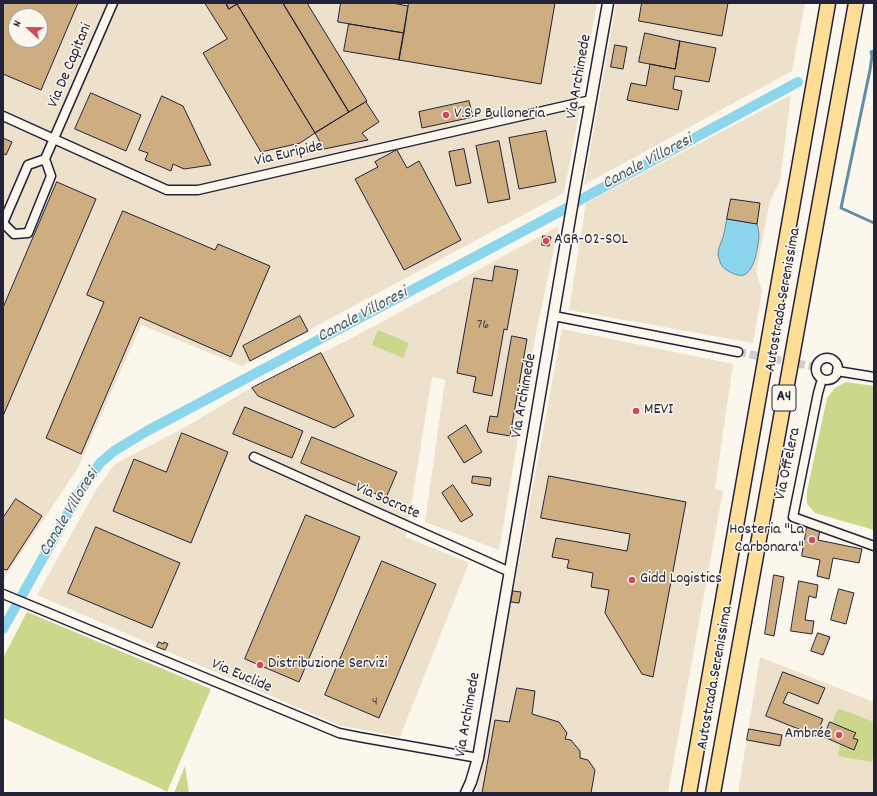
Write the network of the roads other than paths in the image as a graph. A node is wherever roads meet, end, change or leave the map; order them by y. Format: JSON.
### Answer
{"nodes":[{"id":1,"x":113,"y":3,"type":"edge"},
{"id":2,"x":608,"y":3,"type":"edge"},
{"id":3,"x":828,"y":3,"type":"edge"},
{"id":4,"x":856,"y":3,"type":"edge"},
{"id":5,"x":591,"y":100,"type":"junction"},
{"id":6,"x":3,"y":116,"type":"edge"},
{"id":7,"x":54,"y":139,"type":"junction"},
{"id":8,"x":45,"y":159,"type":"junction"},
{"id":9,"x":554,"y":316,"type":"junction"},
{"id":10,"x":738,"y":352,"type":"tunnel mouth"},
{"id":11,"x":837,"y":371,"type":"junction"},
{"id":12,"x":874,"y":377,"type":"edge"},
{"id":13,"x":822,"y":380,"type":"junction"},
{"id":14,"x":254,"y":457,"type":"dead end"},
{"id":15,"x":874,"y":546,"type":"edge"},
{"id":16,"x":510,"y":572,"type":"junction"},
{"id":17,"x":6,"y":595,"type":"edge"},
{"id":18,"x":478,"y":758,"type":"junction"},
{"id":19,"x":466,"y":793,"type":"edge"},
{"id":20,"x":688,"y":793,"type":"edge"},
{"id":21,"x":713,"y":793,"type":"edge"}],
"edges":[{"from":1,"to":7,"type":"street","name":"Via De Capitani"},
{"from":2,"to":5,"type":"street","name":"Via Archimede"},
{"from":3,"to":20,"type":"highway","name":"Autostrada Serenissima","number":"A4"},
{"from":4,"to":21,"type":"highway","name":"Autostrada Serenissima","number":"A4"},
{"from":5,"to":7,"type":"street","name":"Via Euripide"},
{"from":5,"to":9,"type":"street","name":"Via Archimede"},
{"from":6,"to":7,"type":"street","name":"Via Euripide"},
{"from":7,"to":8,"type":"street","name":"Via De Capitani"},
{"from":8,"to":8,"type":"street"},
{"from":9,"to":10,"type":"street"},
{"from":9,"to":16,"type":"street","name":"Via Archimede"},
{"from":11,"to":12,"type":"street"},
{"from":11,"to":13,"type":"street"},
{"from":11,"to":13,"type":"street","name":"Via Offelera"},
{"from":13,"to":15,"type":"street","name":"Via Offelera"},
{"from":14,"to":16,"type":"street","name":"Via Socrate"},
{"from":16,"to":18,"type":"street","name":"Via Archimede"},
{"from":17,"to":18,"type":"street","name":"Via Euclide"},
{"from":18,"to":19,"type":"street","name":"Via Archimede"}]}
